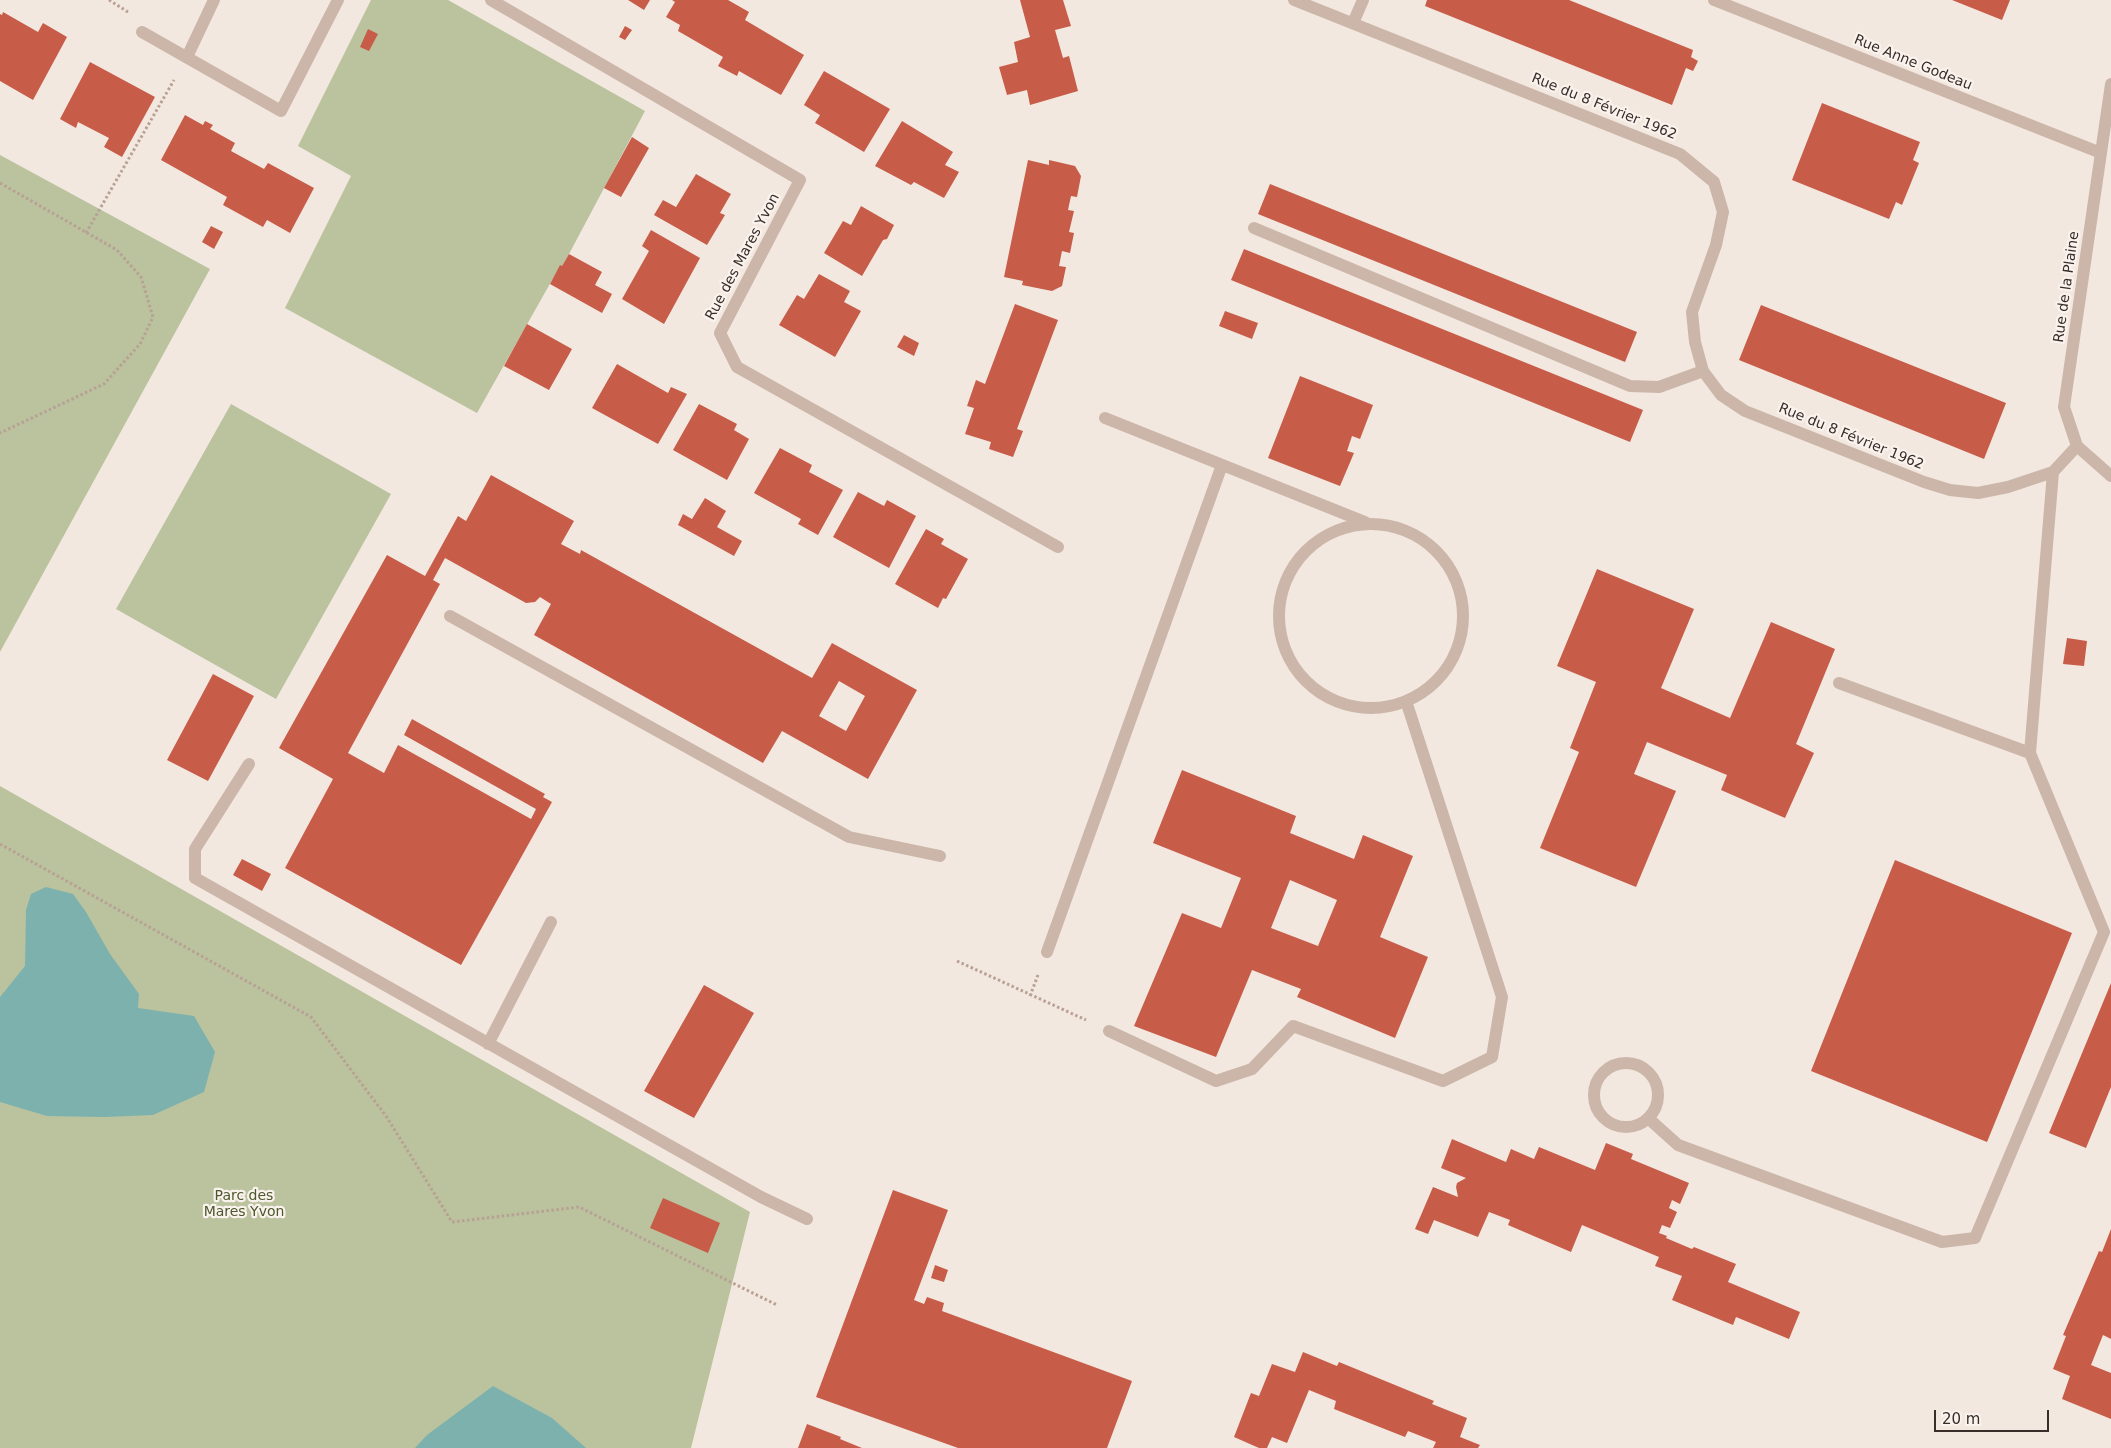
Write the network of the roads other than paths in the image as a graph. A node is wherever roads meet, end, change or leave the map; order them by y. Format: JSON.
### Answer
{"nodes":[{"id":1,"x":214,"y":0,"type":"edge"},
{"id":2,"x":338,"y":0,"type":"edge"},
{"id":3,"x":491,"y":0,"type":"edge"},
{"id":4,"x":1294,"y":0,"type":"edge"},
{"id":5,"x":1363,"y":0,"type":"edge"},
{"id":6,"x":1714,"y":0,"type":"edge"},
{"id":7,"x":1353,"y":23,"type":"junction"},
{"id":8,"x":142,"y":32,"type":"dead end"},
{"id":9,"x":187,"y":57,"type":"junction"},
{"id":10,"x":2111,"y":84,"type":"edge"},
{"id":11,"x":2101,"y":153,"type":"junction"},
{"id":12,"x":1254,"y":228,"type":"dead end"},
{"id":13,"x":1703,"y":371,"type":"junction"},
{"id":14,"x":1105,"y":418,"type":"dead end"},
{"id":15,"x":2077,"y":446,"type":"junction"},
{"id":16,"x":1222,"y":465,"type":"junction"},
{"id":17,"x":2053,"y":472,"type":"junction"},
{"id":18,"x":2111,"y":476,"type":"edge"},
{"id":19,"x":1368,"y":523,"type":"junction"},
{"id":20,"x":1058,"y":547,"type":"dead end"},
{"id":21,"x":450,"y":616,"type":"dead end"},
{"id":22,"x":1839,"y":683,"type":"dead end"},
{"id":23,"x":1406,"y":701,"type":"junction"},
{"id":24,"x":2030,"y":754,"type":"junction"},
{"id":25,"x":250,"y":764,"type":"dead end"},
{"id":26,"x":940,"y":856,"type":"dead end"},
{"id":27,"x":551,"y":922,"type":"dead end"},
{"id":28,"x":1047,"y":952,"type":"dead end"},
{"id":29,"x":1109,"y":1031,"type":"road end"},
{"id":30,"x":488,"y":1044,"type":"junction"},
{"id":31,"x":1648,"y":1118,"type":"junction"},
{"id":32,"x":808,"y":1218,"type":"dead end"}],
"edges":[{"from":1,"to":9,"type":"street"},
{"from":2,"to":9,"type":"street"},
{"from":3,"to":20,"type":"street","name":"Rue des Mares Yvon"},
{"from":4,"to":7,"type":"street","name":"Rue du 8 Février 1962"},
{"from":5,"to":7,"type":"street"},
{"from":6,"to":11,"type":"street","name":"Rue Anne Godeau"},
{"from":7,"to":13,"type":"street","name":"Rue du 8 Février 1962"},
{"from":8,"to":9,"type":"street"},
{"from":10,"to":11,"type":"street","name":"Rue de la Plaine"},
{"from":11,"to":15,"type":"street","name":"Rue de la Plaine"},
{"from":12,"to":13,"type":"street"},
{"from":13,"to":17,"type":"street","name":"Rue du 8 Février 1962"},
{"from":14,"to":16,"type":"street"},
{"from":15,"to":17,"type":"street","name":"Rue du 8 Février 1962"},
{"from":15,"to":18,"type":"street"},
{"from":16,"to":19,"type":"street"},
{"from":16,"to":28,"type":"street"},
{"from":17,"to":24,"type":"street"},
{"from":19,"to":23,"type":"street"},
{"from":19,"to":23,"type":"street"},
{"from":21,"to":26,"type":"street"},
{"from":22,"to":24,"type":"street"},
{"from":23,"to":29,"type":"street"},
{"from":24,"to":31,"type":"street"},
{"from":25,"to":30,"type":"street"},
{"from":27,"to":30,"type":"street"},
{"from":30,"to":32,"type":"street"},
{"from":31,"to":31,"type":"street"}]}
